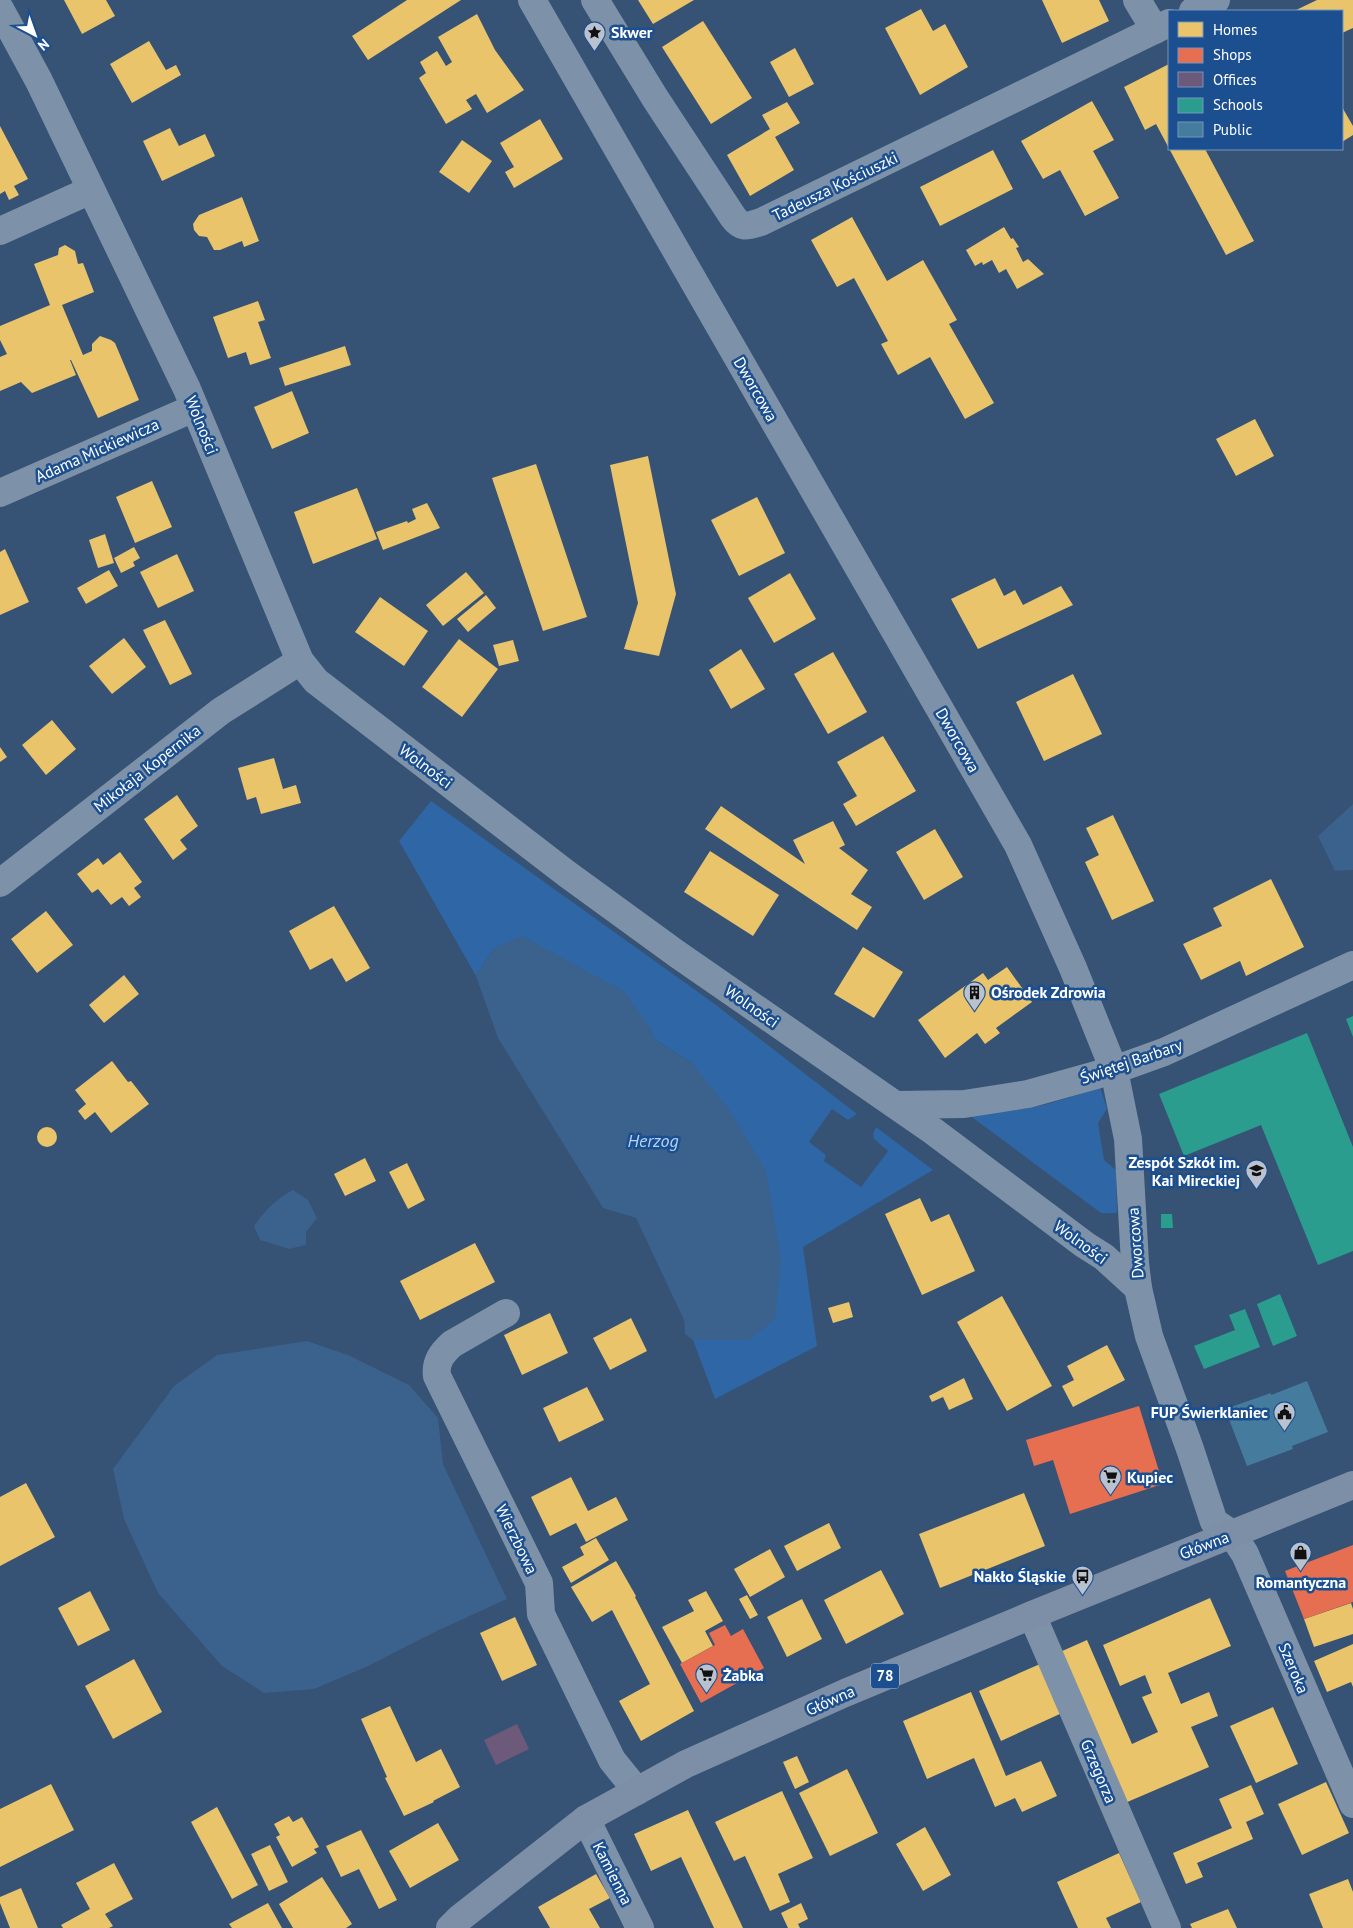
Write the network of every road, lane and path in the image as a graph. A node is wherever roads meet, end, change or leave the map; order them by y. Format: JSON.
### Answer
{"nodes":[{"id":1,"x":532,"y":0,"type":"edge"},
{"id":2,"x":596,"y":0,"type":"edge"},
{"id":3,"x":1137,"y":0,"type":"edge"},
{"id":4,"x":1216,"y":0,"type":"edge"},
{"id":5,"x":0,"y":8,"type":"edge"},
{"id":6,"x":1195,"y":10,"type":"edge"},
{"id":7,"x":1162,"y":26,"type":"edge"},
{"id":8,"x":91,"y":190,"type":"junction"},
{"id":9,"x":0,"y":231,"type":"edge"},
{"id":10,"x":194,"y":408,"type":"junction"},
{"id":11,"x":0,"y":493,"type":"edge"},
{"id":12,"x":300,"y":661,"type":"junction"},
{"id":13,"x":0,"y":883,"type":"edge"},
{"id":14,"x":1353,"y":965,"type":"edge"},
{"id":15,"x":1114,"y":1070,"type":"junction"},
{"id":16,"x":896,"y":1105,"type":"junction"},
{"id":17,"x":1138,"y":1288,"type":"junction"},
{"id":18,"x":506,"y":1313,"type":"dead end"},
{"id":19,"x":1353,"y":1485,"type":"edge"},
{"id":20,"x":1232,"y":1534,"type":"junction"},
{"id":21,"x":1032,"y":1614,"type":"junction"},
{"id":22,"x":637,"y":1791,"type":"junction"},
{"id":23,"x":1353,"y":1804,"type":"edge"},
{"id":24,"x":586,"y":1819,"type":"junction"},
{"id":25,"x":450,"y":1928,"type":"edge"},
{"id":26,"x":640,"y":1928,"type":"edge"},
{"id":27,"x":1167,"y":1928,"type":"edge"}],
"edges":[{"from":1,"to":15,"type":"street","name":"Dworcowa"},
{"from":2,"to":7,"type":"street","name":"Tadeusza Kościuszki"},
{"from":3,"to":7,"type":"street"},
{"from":4,"to":6,"type":"street"},
{"from":5,"to":8,"type":"street","name":"Wolności"},
{"from":8,"to":9,"type":"street"},
{"from":8,"to":10,"type":"street","name":"Wolności"},
{"from":10,"to":11,"type":"street","name":"Adama Mickiewicza"},
{"from":10,"to":12,"type":"street","name":"Wolności"},
{"from":12,"to":13,"type":"street","name":"Mikołaja Kopernika"},
{"from":12,"to":16,"type":"street","name":"Wolności"},
{"from":14,"to":15,"type":"street","name":"Świętej Barbary"},
{"from":15,"to":16,"type":"street","name":"Świętej Barbary"},
{"from":15,"to":17,"type":"street","name":"Dworcowa"},
{"from":16,"to":17,"type":"street","name":"Wolności"},
{"from":17,"to":20,"type":"street","name":"Dworcowa"},
{"from":18,"to":22,"type":"street","name":"Wierzbowa"},
{"from":19,"to":20,"type":"main road","name":"Główna","number":"78"},
{"from":20,"to":21,"type":"main road","name":"Główna","number":"78"},
{"from":20,"to":23,"type":"street","name":"Szeroka"},
{"from":21,"to":22,"type":"main road","name":"Główna","number":"78"},
{"from":21,"to":27,"type":"street","name":"Grzegorza"},
{"from":22,"to":24,"type":"main road","name":"Główna","number":"78"},
{"from":24,"to":25,"type":"main road","name":"Główna","number":"78"},
{"from":24,"to":26,"type":"street","name":"Kamienna"}]}
